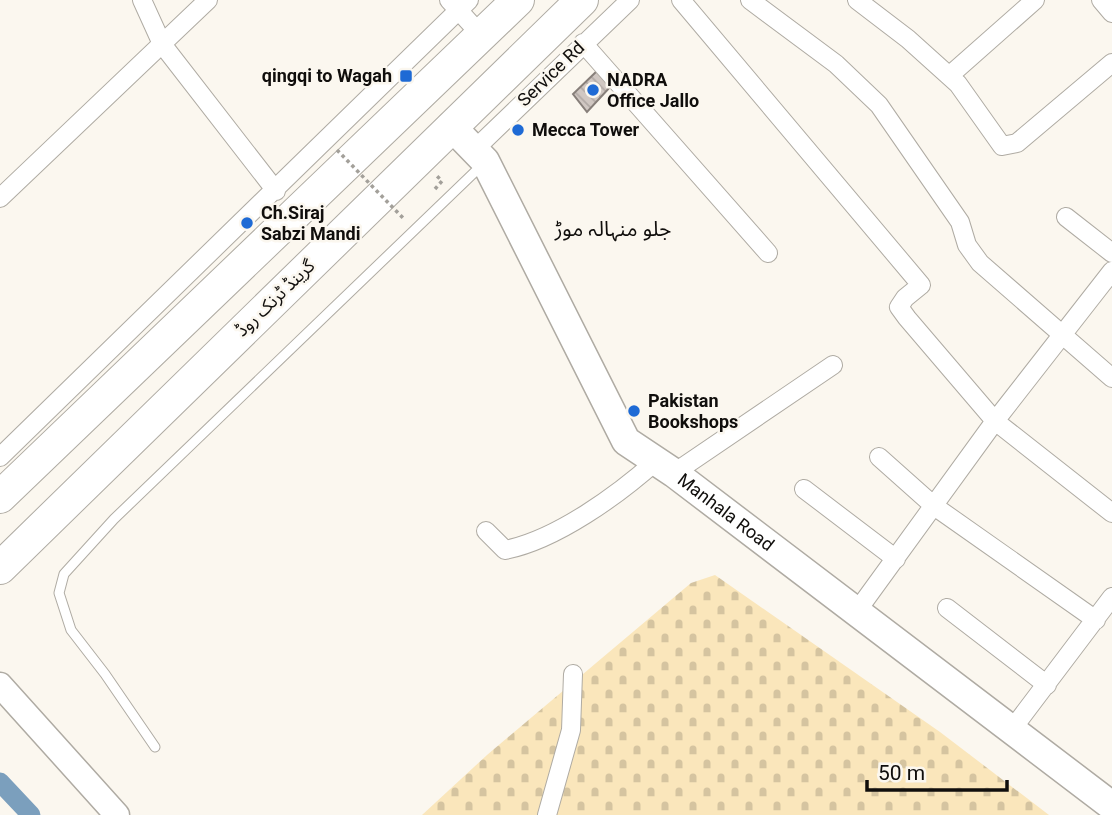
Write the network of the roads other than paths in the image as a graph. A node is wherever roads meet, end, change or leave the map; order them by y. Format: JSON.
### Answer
{"nodes":[{"id":1,"x":142,"y":0,"type":"edge"},
{"id":2,"x":208,"y":0,"type":"edge"},
{"id":3,"x":519,"y":0,"type":"edge"},
{"id":4,"x":582,"y":0,"type":"edge"},
{"id":5,"x":630,"y":0,"type":"edge"},
{"id":6,"x":681,"y":0,"type":"edge"},
{"id":7,"x":750,"y":0,"type":"edge"},
{"id":8,"x":857,"y":0,"type":"edge"},
{"id":9,"x":1035,"y":0,"type":"edge"},
{"id":10,"x":1101,"y":0,"type":"edge"},
{"id":11,"x":459,"y":3,"type":"edge"},
{"id":12,"x":1112,"y":13,"type":"edge"},
{"id":13,"x":481,"y":35,"type":"junction"},
{"id":14,"x":583,"y":43,"type":"junction"},
{"id":15,"x":162,"y":44,"type":"junction"},
{"id":16,"x":1112,"y":63,"type":"edge"},
{"id":17,"x":949,"y":76,"type":"junction"},
{"id":18,"x":451,"y":126,"type":"junction"},
{"id":19,"x":480,"y":156,"type":"junction"},
{"id":20,"x":276,"y":191,"type":"junction"},
{"id":21,"x":0,"y":198,"type":"edge"},
{"id":22,"x":1066,"y":217,"type":"dead end"},
{"id":23,"x":768,"y":253,"type":"dead end"},
{"id":24,"x":1112,"y":253,"type":"edge"},
{"id":25,"x":1112,"y":271,"type":"edge"},
{"id":26,"x":1062,"y":337,"type":"junction"},
{"id":27,"x":833,"y":365,"type":"dead end"},
{"id":28,"x":1112,"y":378,"type":"edge"},
{"id":29,"x":995,"y":421,"type":"junction"},
{"id":30,"x":0,"y":457,"type":"edge"},
{"id":31,"x":879,"y":457,"type":"dead end"},
{"id":32,"x":665,"y":467,"type":"junction"},
{"id":33,"x":804,"y":489,"type":"dead end"},
{"id":34,"x":0,"y":497,"type":"edge"},
{"id":35,"x":934,"y":506,"type":"junction"},
{"id":36,"x":1112,"y":513,"type":"edge"},
{"id":37,"x":486,"y":531,"type":"dead end"},
{"id":38,"x":896,"y":559,"type":"junction"},
{"id":39,"x":0,"y":568,"type":"edge"},
{"id":40,"x":1112,"y":597,"type":"edge"},
{"id":41,"x":947,"y":608,"type":"dead end"},
{"id":42,"x":857,"y":611,"type":"junction"},
{"id":43,"x":1102,"y":619,"type":"edge"},
{"id":44,"x":573,"y":674,"type":"dead end"},
{"id":45,"x":0,"y":685,"type":"edge"},
{"id":46,"x":1047,"y":685,"type":"junction"},
{"id":47,"x":1013,"y":729,"type":"junction"},
{"id":48,"x":155,"y":747,"type":"dead end"},
{"id":49,"x":1112,"y":806,"type":"edge"},
{"id":50,"x":117,"y":815,"type":"edge"},
{"id":51,"x":547,"y":815,"type":"edge"}],
"edges":[{"from":1,"to":15,"type":"street"},
{"from":2,"to":15,"type":"street"},
{"from":3,"to":13,"type":"highway"},
{"from":4,"to":18,"type":"highway","name":"گرینڈ ٹرنک روڈ"},
{"from":5,"to":14,"type":"street","name":"Service Rd"},
{"from":6,"to":29,"type":"street"},
{"from":7,"to":26,"type":"street"},
{"from":8,"to":17,"type":"street"},
{"from":9,"to":17,"type":"street"},
{"from":10,"to":12,"type":"street"},
{"from":11,"to":13,"type":"street"},
{"from":11,"to":20,"type":"street"},
{"from":13,"to":34,"type":"highway"},
{"from":14,"to":19,"type":"street","name":"Service Rd"},
{"from":14,"to":23,"type":"street"},
{"from":15,"to":20,"type":"street"},
{"from":15,"to":21,"type":"street"},
{"from":16,"to":17,"type":"street"},
{"from":18,"to":19,"type":"main road","name":"Manhala Road"},
{"from":18,"to":39,"type":"highway","name":"گرینڈ ٹرنک روڈ"},
{"from":19,"to":32,"type":"main road","name":"Manhala Road"},
{"from":19,"to":48,"type":"lane"},
{"from":20,"to":30,"type":"street"},
{"from":22,"to":24,"type":"street"},
{"from":25,"to":26,"type":"street"},
{"from":26,"to":28,"type":"street"},
{"from":26,"to":29,"type":"street"},
{"from":27,"to":32,"type":"street"},
{"from":29,"to":35,"type":"street"},
{"from":29,"to":36,"type":"street"},
{"from":31,"to":35,"type":"street"},
{"from":32,"to":37,"type":"street"},
{"from":32,"to":42,"type":"main road","name":"Manhala Road"},
{"from":33,"to":38,"type":"street"},
{"from":35,"to":38,"type":"street"},
{"from":35,"to":43,"type":"street"},
{"from":38,"to":42,"type":"street"},
{"from":40,"to":43,"type":"street"},
{"from":41,"to":46,"type":"street"},
{"from":42,"to":47,"type":"main road","name":"Manhala Road"},
{"from":43,"to":46,"type":"street"},
{"from":44,"to":51,"type":"street"},
{"from":45,"to":50,"type":"main road"},
{"from":46,"to":47,"type":"street"},
{"from":47,"to":49,"type":"main road","name":"Manhala Road"}]}
